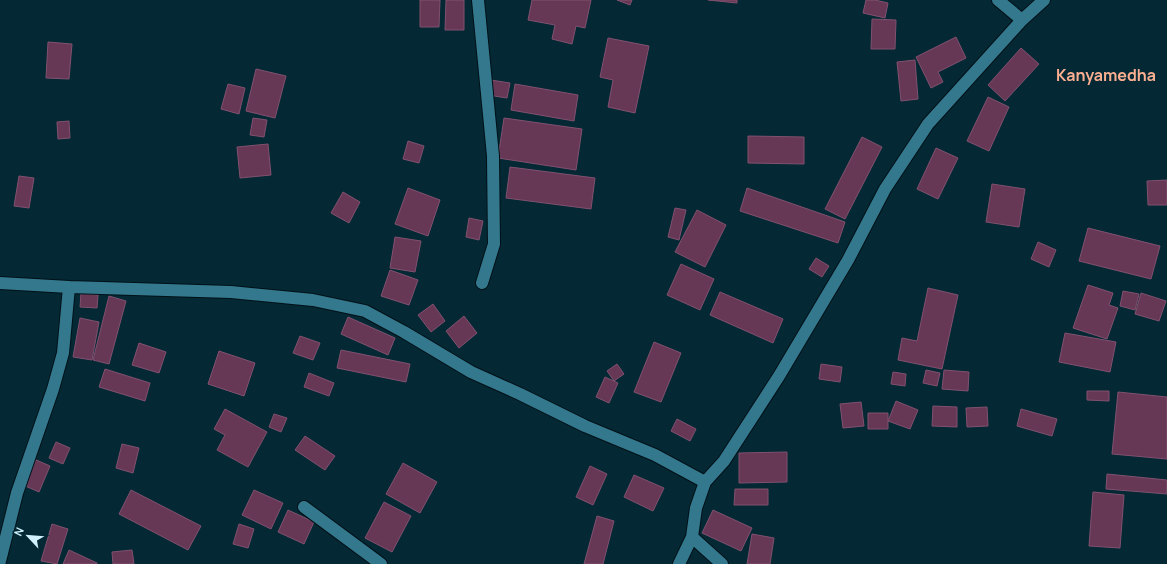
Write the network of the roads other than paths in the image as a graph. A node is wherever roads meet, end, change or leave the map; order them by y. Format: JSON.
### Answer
{"nodes":[{"id":1,"x":478,"y":0,"type":"edge"},
{"id":2,"x":998,"y":0,"type":"edge"},
{"id":3,"x":1044,"y":0,"type":"edge"},
{"id":4,"x":1022,"y":20,"type":"junction"},
{"id":5,"x":0,"y":283,"type":"edge"},
{"id":6,"x":482,"y":283,"type":"dead end"},
{"id":7,"x":69,"y":286,"type":"junction"},
{"id":8,"x":705,"y":482,"type":"junction"},
{"id":9,"x":304,"y":507,"type":"dead end"},
{"id":10,"x":692,"y":537,"type":"junction"},
{"id":11,"x":0,"y":561,"type":"edge"},
{"id":12,"x":381,"y":564,"type":"edge"},
{"id":13,"x":679,"y":564,"type":"edge"},
{"id":14,"x":722,"y":564,"type":"edge"}],
"edges":[{"from":1,"to":6,"type":"street"},
{"from":2,"to":4,"type":"street"},
{"from":3,"to":4,"type":"street"},
{"from":4,"to":8,"type":"street"},
{"from":5,"to":7,"type":"street"},
{"from":7,"to":8,"type":"street"},
{"from":7,"to":11,"type":"street"},
{"from":8,"to":10,"type":"street"},
{"from":9,"to":12,"type":"street"},
{"from":10,"to":13,"type":"street"},
{"from":10,"to":14,"type":"street"}]}
